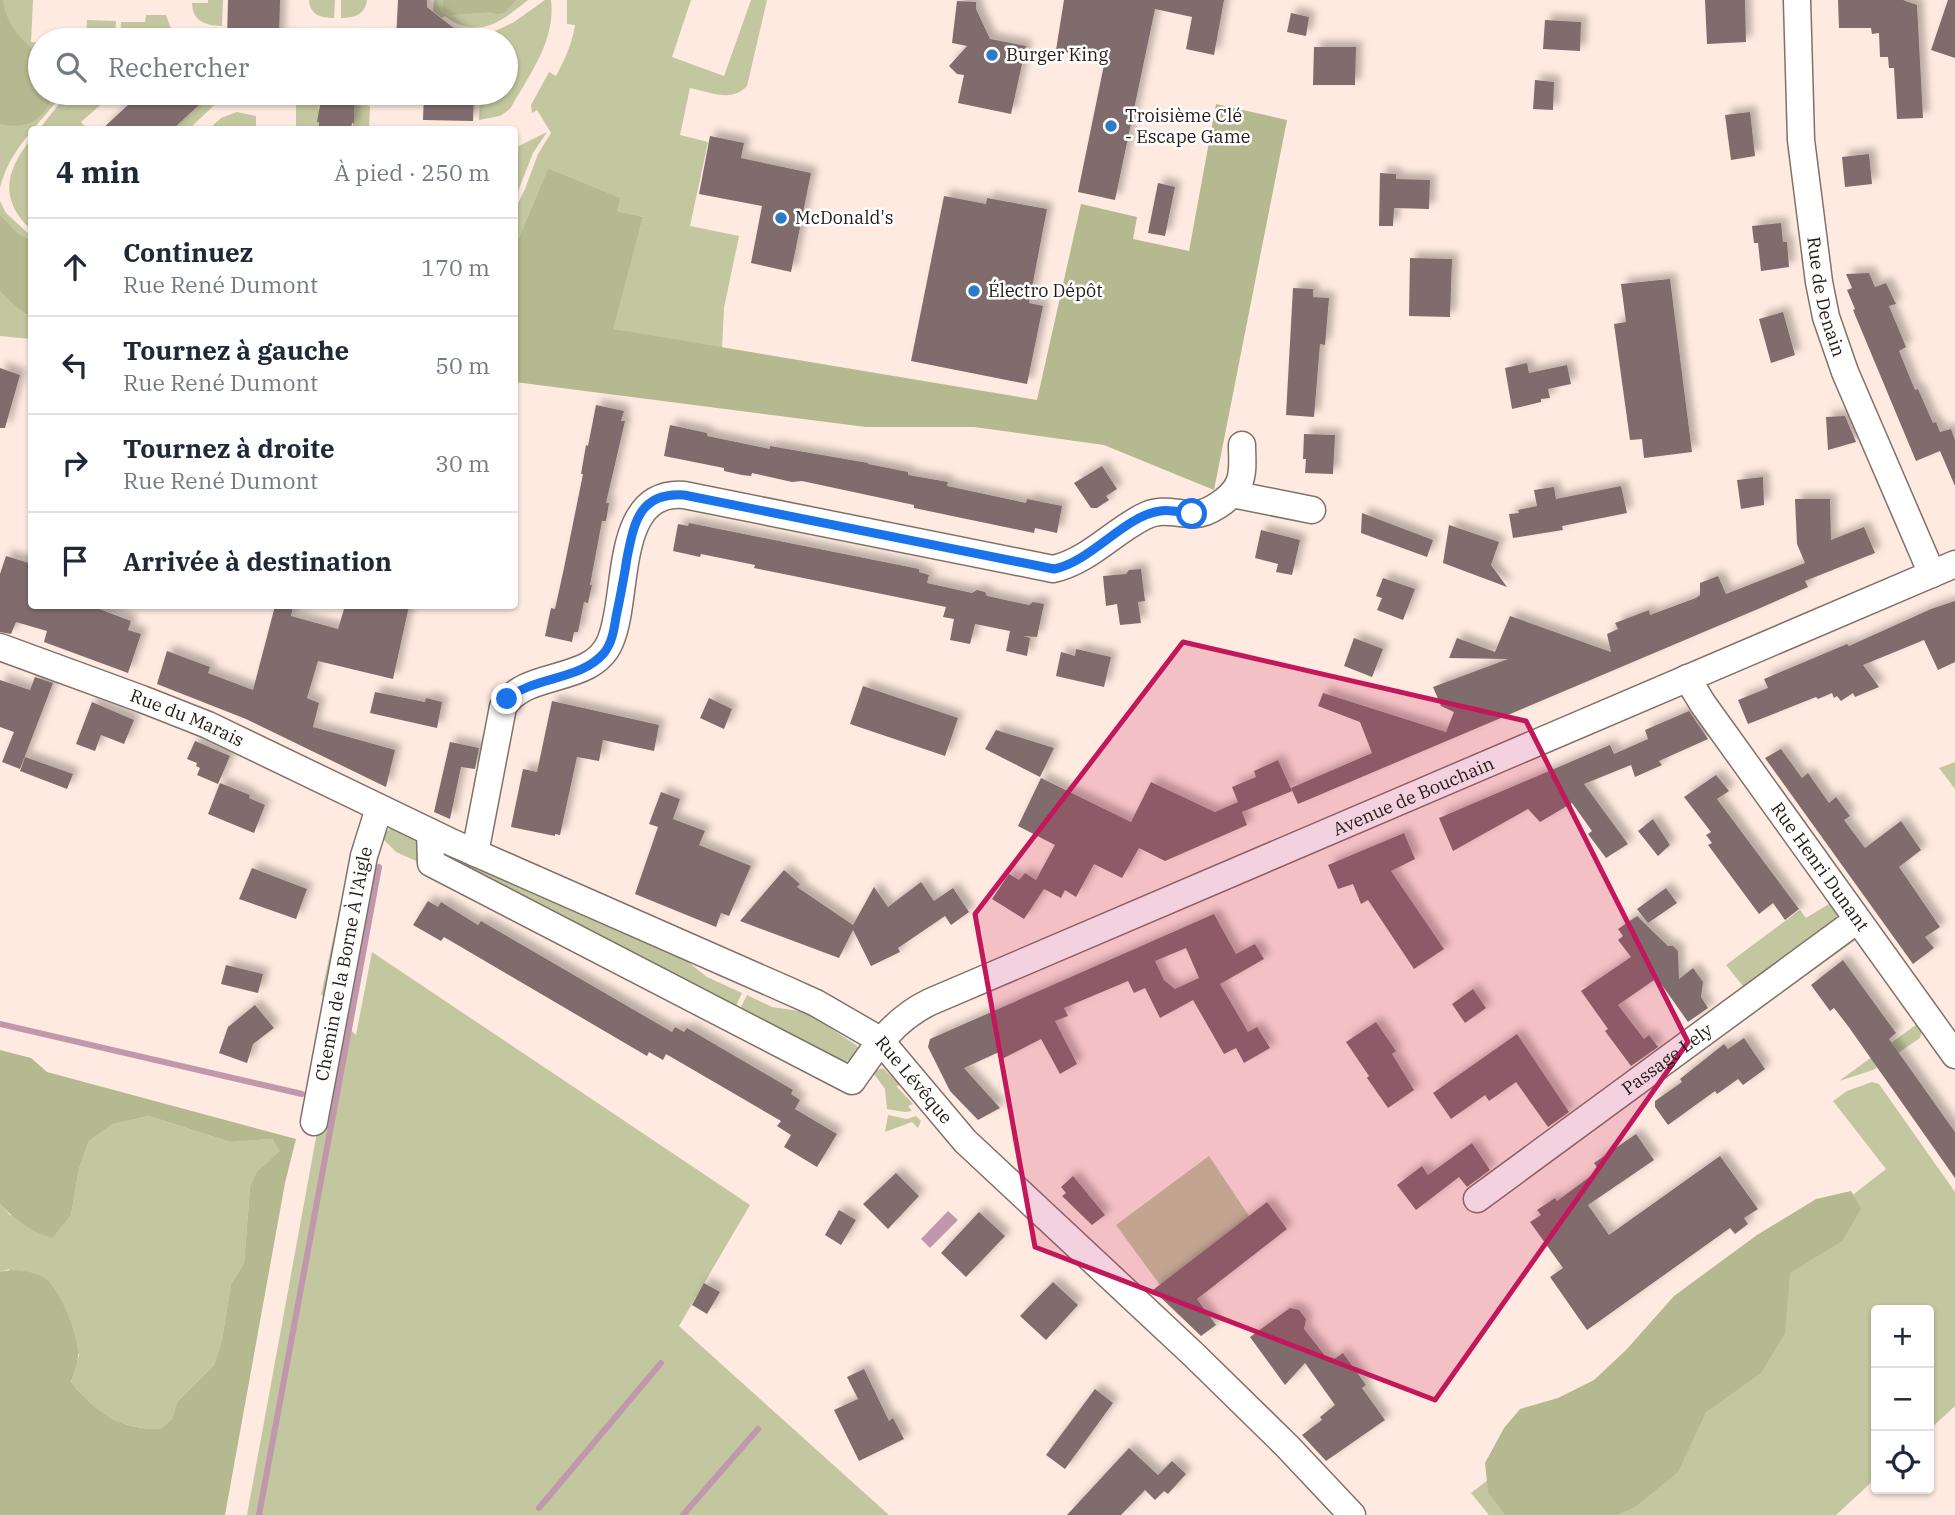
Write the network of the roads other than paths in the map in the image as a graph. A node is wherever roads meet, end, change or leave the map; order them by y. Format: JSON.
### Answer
{"nodes":[{"id":1,"x":1797,"y":0,"type":"edge"},
{"id":2,"x":1242,"y":445,"type":"dead end"},
{"id":3,"x":1232,"y":494,"type":"junction"},
{"id":4,"x":1312,"y":510,"type":"dead end"},
{"id":5,"x":1943,"y":569,"type":"edge"},
{"id":6,"x":0,"y":647,"type":"edge"},
{"id":7,"x":1687,"y":678,"type":"junction"},
{"id":8,"x":373,"y":805,"type":"junction"},
{"id":9,"x":429,"y":832,"type":"junction"},
{"id":10,"x":475,"y":853,"type":"junction"},
{"id":11,"x":1857,"y":919,"type":"junction"},
{"id":12,"x":880,"y":1040,"type":"junction"},
{"id":13,"x":1955,"y":1055,"type":"edge"},
{"id":14,"x":314,"y":1122,"type":"dead end"},
{"id":15,"x":1477,"y":1199,"type":"dead end"},
{"id":16,"x":1352,"y":1515,"type":"edge"}],
"edges":[{"from":1,"to":5,"type":"street","name":"Rue de Denain"},
{"from":2,"to":3,"type":"street"},
{"from":3,"to":4,"type":"street"},
{"from":3,"to":10,"type":"street"},
{"from":5,"to":7,"type":"street","name":"Avenue de Bouchain"},
{"from":6,"to":8,"type":"street","name":"Rue du Marais"},
{"from":7,"to":11,"type":"street","name":"Rue Henri Dunant"},
{"from":7,"to":12,"type":"street","name":"Avenue de Bouchain"},
{"from":8,"to":9,"type":"street","name":"Rue Lévêque"},
{"from":8,"to":14,"type":"street","name":"Chemin de la Borne À l'Aigle"},
{"from":9,"to":10,"type":"street","name":"Rue Lévêque"},
{"from":9,"to":12,"type":"street","name":"Avenue de Bouchain"},
{"from":10,"to":12,"type":"street","name":"Rue Lévêque"},
{"from":11,"to":13,"type":"street","name":"Rue Henri Dunant"},
{"from":11,"to":15,"type":"street","name":"Passage Lely"},
{"from":12,"to":16,"type":"street","name":"Rue Lévêque"}]}
